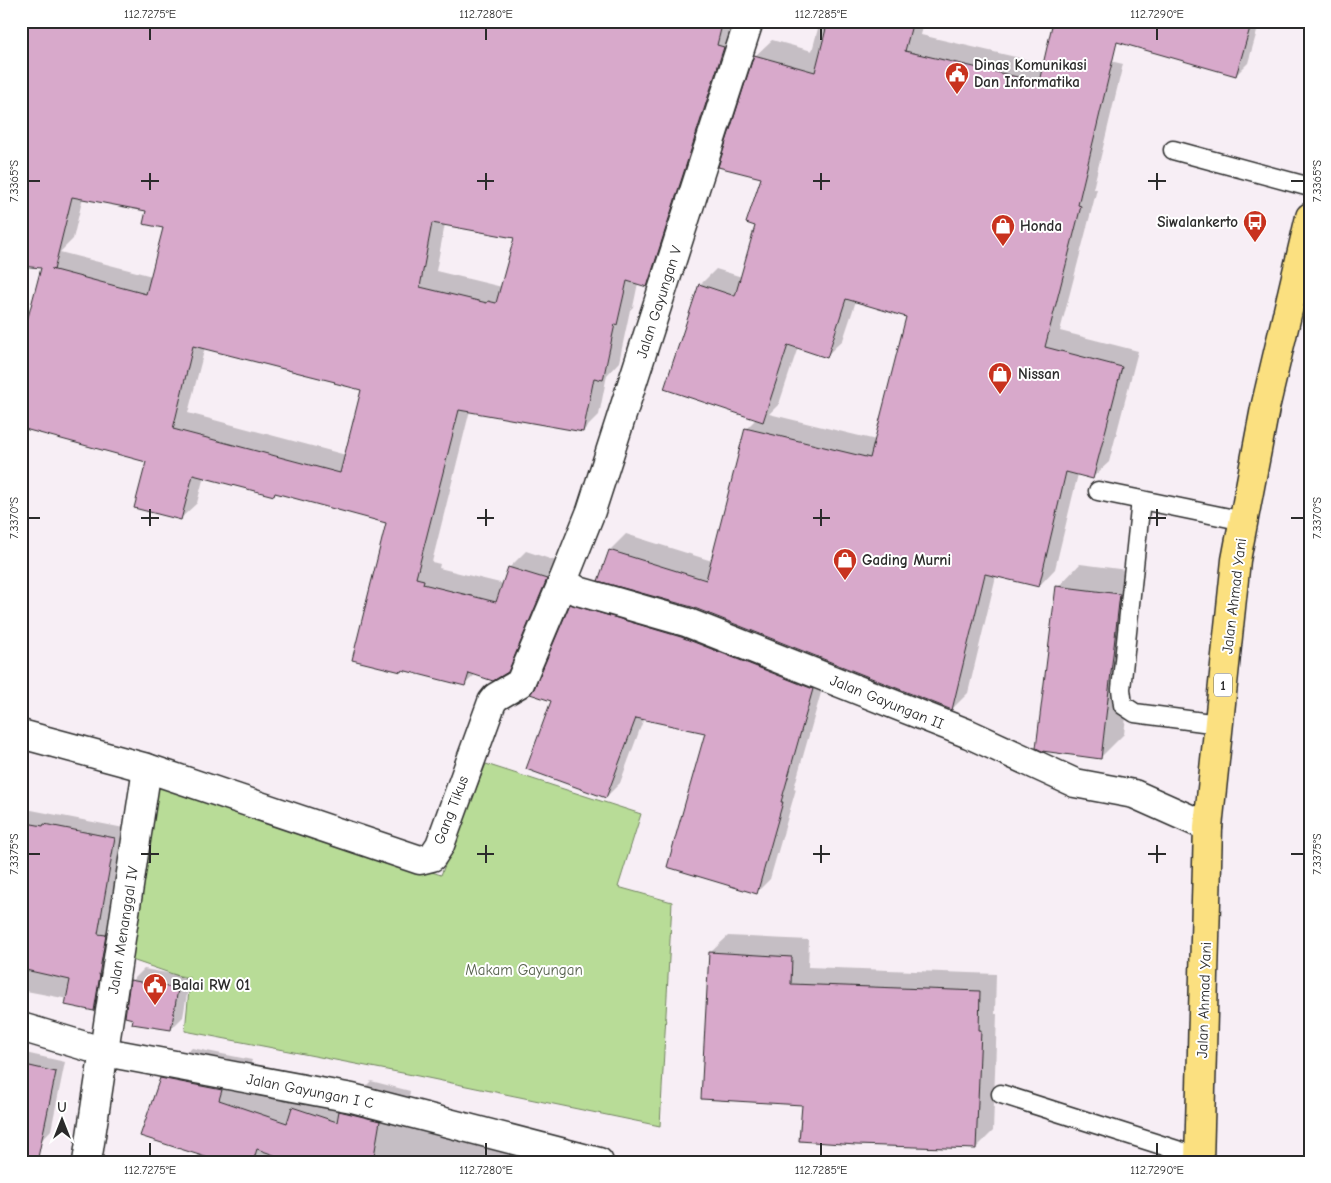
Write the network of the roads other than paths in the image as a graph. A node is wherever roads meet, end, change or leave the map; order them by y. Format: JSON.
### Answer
{"nodes":[{"id":1,"x":749,"y":21,"type":"edge"},
{"id":2,"x":1173,"y":150,"type":"dead end"},
{"id":3,"x":1310,"y":187,"type":"edge"},
{"id":4,"x":1310,"y":217,"type":"edge"},
{"id":5,"x":1098,"y":492,"type":"dead end"},
{"id":6,"x":1141,"y":500,"type":"junction"},
{"id":7,"x":1244,"y":521,"type":"junction"},
{"id":8,"x":564,"y":581,"type":"junction"},
{"id":9,"x":1218,"y":724,"type":"junction"},
{"id":10,"x":21,"y":734,"type":"edge"},
{"id":11,"x":147,"y":768,"type":"junction"},
{"id":12,"x":1208,"y":827,"type":"junction"},
{"id":13,"x":21,"y":1027,"type":"edge"},
{"id":14,"x":105,"y":1052,"type":"junction"},
{"id":15,"x":1001,"y":1094,"type":"dead end"},
{"id":16,"x":1199,"y":1159,"type":"edge"},
{"id":17,"x":87,"y":1162,"type":"edge"},
{"id":18,"x":598,"y":1162,"type":"edge"}],
"edges":[{"from":1,"to":8,"type":"street","name":"Jalan Gayungan V"},
{"from":2,"to":3,"type":"lane"},
{"from":4,"to":7,"type":"highway","name":"Jalan Ahmad Yani","number":"1"},
{"from":5,"to":6,"type":"lane"},
{"from":6,"to":7,"type":"lane"},
{"from":6,"to":9,"type":"lane"},
{"from":7,"to":9,"type":"highway","name":"Jalan Ahmad Yani","number":"1"},
{"from":8,"to":11,"type":"street","name":"Gang Tikus"},
{"from":8,"to":12,"type":"street","name":"Jalan Gayungan II"},
{"from":9,"to":12,"type":"highway","name":"Jalan Ahmad Yani","number":"1"},
{"from":10,"to":11,"type":"street"},
{"from":11,"to":14,"type":"street","name":"Jalan Menanggal IV"},
{"from":12,"to":16,"type":"highway","name":"Jalan Ahmad Yani","number":"1"},
{"from":13,"to":14,"type":"street","name":"Jalan Gayungan I C"},
{"from":14,"to":17,"type":"street","name":"Jalan Menanggal IV"},
{"from":14,"to":18,"type":"street","name":"Jalan Gayungan I C"},
{"from":15,"to":16,"type":"lane"}]}
